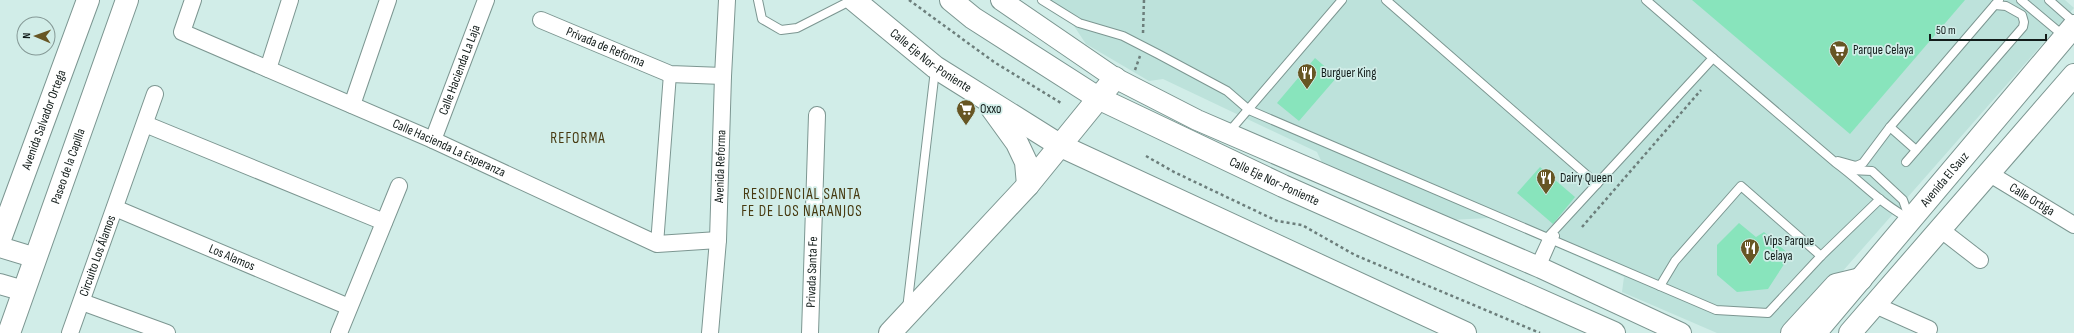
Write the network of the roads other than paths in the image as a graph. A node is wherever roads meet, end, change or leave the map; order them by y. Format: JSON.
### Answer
{"nodes":[{"id":1,"x":88,"y":0,"type":"edge"},
{"id":2,"x":127,"y":0,"type":"edge"},
{"id":3,"x":193,"y":0,"type":"edge"},
{"id":4,"x":290,"y":0,"type":"edge"},
{"id":5,"x":388,"y":0,"type":"edge"},
{"id":6,"x":486,"y":0,"type":"edge"},
{"id":7,"x":727,"y":0,"type":"edge"},
{"id":8,"x":758,"y":0,"type":"edge"},
{"id":9,"x":853,"y":0,"type":"edge"},
{"id":10,"x":951,"y":0,"type":"edge"},
{"id":11,"x":1001,"y":0,"type":"edge"},
{"id":12,"x":1044,"y":0,"type":"edge"},
{"id":13,"x":1342,"y":0,"type":"edge"},
{"id":14,"x":1386,"y":0,"type":"edge"},
{"id":15,"x":1646,"y":0,"type":"edge"},
{"id":16,"x":2021,"y":0,"type":"edge"},
{"id":17,"x":2049,"y":0,"type":"edge"},
{"id":18,"x":1997,"y":3,"type":"edge"},
{"id":19,"x":542,"y":20,"type":"dead end"},
{"id":20,"x":2072,"y":33,"type":"edge"},
{"id":21,"x":1713,"y":58,"type":"junction"},
{"id":22,"x":935,"y":67,"type":"junction"},
{"id":23,"x":268,"y":69,"type":"junction"},
{"id":24,"x":670,"y":74,"type":"junction"},
{"id":25,"x":2074,"y":75,"type":"edge"},
{"id":26,"x":722,"y":76,"type":"junction"},
{"id":27,"x":1115,"y":78,"type":"junction"},
{"id":28,"x":155,"y":94,"type":"dead end"},
{"id":29,"x":984,"y":98,"type":"junction"},
{"id":30,"x":1098,"y":98,"type":"junction"},
{"id":31,"x":352,"y":105,"type":"junction"},
{"id":32,"x":1249,"y":110,"type":"junction"},
{"id":33,"x":817,"y":115,"type":"dead end"},
{"id":34,"x":145,"y":124,"type":"junction"},
{"id":35,"x":1890,"y":127,"type":"junction"},
{"id":36,"x":1228,"y":133,"type":"junction"},
{"id":37,"x":433,"y":140,"type":"junction"},
{"id":38,"x":1061,"y":146,"type":"junction"},
{"id":39,"x":1916,"y":150,"type":"junction"},
{"id":40,"x":1830,"y":158,"type":"junction"},
{"id":41,"x":1906,"y":162,"type":"dead end"},
{"id":42,"x":1845,"y":169,"type":"junction"},
{"id":43,"x":1990,"y":174,"type":"junction"},
{"id":44,"x":1597,"y":184,"type":"junction"},
{"id":45,"x":1028,"y":185,"type":"junction"},
{"id":46,"x":399,"y":186,"type":"dead end"},
{"id":47,"x":1880,"y":199,"type":"junction"},
{"id":48,"x":115,"y":208,"type":"junction"},
{"id":49,"x":1910,"y":220,"type":"junction"},
{"id":50,"x":384,"y":222,"type":"junction"},
{"id":51,"x":2074,"y":225,"type":"edge"},
{"id":52,"x":1937,"y":233,"type":"junction"},
{"id":53,"x":1551,"y":238,"type":"junction"},
{"id":54,"x":0,"y":239,"type":"edge"},
{"id":55,"x":718,"y":240,"type":"junction"},
{"id":56,"x":657,"y":244,"type":"junction"},
{"id":57,"x":0,"y":247,"type":"edge"},
{"id":58,"x":1821,"y":256,"type":"junction"},
{"id":59,"x":36,"y":258,"type":"junction"},
{"id":60,"x":1980,"y":260,"type":"dead end"},
{"id":61,"x":1538,"y":266,"type":"junction"},
{"id":62,"x":1861,"y":279,"type":"junction"},
{"id":63,"x":0,"y":284,"type":"edge"},
{"id":64,"x":1660,"y":286,"type":"junction"},
{"id":65,"x":24,"y":291,"type":"junction"},
{"id":66,"x":82,"y":302,"type":"junction"},
{"id":67,"x":1875,"y":305,"type":"junction"},
{"id":68,"x":349,"y":308,"type":"junction"},
{"id":69,"x":906,"y":316,"type":"junction"},
{"id":70,"x":1929,"y":329,"type":"dead end"},
{"id":71,"x":9,"y":333,"type":"edge"},
{"id":72,"x":70,"y":333,"type":"edge"},
{"id":73,"x":167,"y":333,"type":"edge"},
{"id":74,"x":339,"y":333,"type":"edge"},
{"id":75,"x":710,"y":333,"type":"edge"},
{"id":76,"x":810,"y":333,"type":"edge"},
{"id":77,"x":890,"y":333,"type":"edge"},
{"id":78,"x":1465,"y":333,"type":"edge"},
{"id":79,"x":1614,"y":333,"type":"edge"},
{"id":80,"x":1681,"y":333,"type":"edge"},
{"id":81,"x":1792,"y":333,"type":"edge"},
{"id":82,"x":1815,"y":333,"type":"edge"},
{"id":83,"x":1850,"y":333,"type":"edge"}],
"edges":[{"from":1,"to":54,"type":"main road","name":"Avenida Salvador Ortega"},
{"from":2,"to":59,"type":"main road","name":"Paseo de la Capilla"},
{"from":3,"to":23,"type":"street","name":"Calle Hacienda La Esperanza"},
{"from":4,"to":23,"type":"street"},
{"from":5,"to":31,"type":"street"},
{"from":6,"to":37,"type":"street","name":"Calle Hacienda La Laja"},
{"from":7,"to":26,"type":"street","name":"Avenida Reforma"},
{"from":8,"to":9,"type":"lane"},
{"from":9,"to":22,"type":"main road","name":"Calle Eje Nor-Poniente"},
{"from":10,"to":30,"type":"main road","name":"Calle Eje Nor-Poniente"},
{"from":11,"to":27,"type":"street"},
{"from":12,"to":32,"type":"lane"},
{"from":13,"to":32,"type":"lane"},
{"from":14,"to":44,"type":"lane"},
{"from":15,"to":21,"type":"lane"},
{"from":16,"to":20,"type":"lane"},
{"from":17,"to":20,"type":"lane"},
{"from":18,"to":35,"type":"lane"},
{"from":18,"to":39,"type":"lane"},
{"from":19,"to":24,"type":"street","name":"Privada de Reforma"},
{"from":20,"to":49,"type":"main road","name":"Avenida El Sauz"},
{"from":21,"to":40,"type":"lane"},
{"from":21,"to":44,"type":"lane"},
{"from":22,"to":29,"type":"main road","name":"Calle Eje Nor-Poniente"},
{"from":22,"to":69,"type":"lane"},
{"from":23,"to":31,"type":"street","name":"Calle Hacienda La Esperanza"},
{"from":24,"to":26,"type":"street"},
{"from":24,"to":56,"type":"street"},
{"from":25,"to":43,"type":"main road"},
{"from":26,"to":55,"type":"street","name":"Avenida Reforma"},
{"from":27,"to":30,"type":"main road"},
{"from":27,"to":36,"type":"street"},
{"from":28,"to":34,"type":"street","name":"Circuito Los Álamos"},
{"from":29,"to":38,"type":"main road","name":"Calle Eje Nor-Poniente"},
{"from":29,"to":45,"type":"main road"},
{"from":30,"to":38,"type":"main road"},
{"from":30,"to":79,"type":"main road","name":"Calle Eje Nor-Poniente"},
{"from":31,"to":37,"type":"street","name":"Calle Hacienda La Esperanza"},
{"from":32,"to":36,"type":"lane"},
{"from":32,"to":53,"type":"lane"},
{"from":33,"to":76,"type":"street","name":"Privada Santa Fe"},
{"from":34,"to":48,"type":"street","name":"Circuito Los Álamos"},
{"from":34,"to":50,"type":"street"},
{"from":35,"to":39,"type":"lane"},
{"from":35,"to":40,"type":"lane"},
{"from":36,"to":61,"type":"street"},
{"from":37,"to":56,"type":"street","name":"Calle Hacienda La Esperanza"},
{"from":38,"to":45,"type":"main road"},
{"from":38,"to":78,"type":"main road","name":"Calle Eje Nor-Poniente"},
{"from":39,"to":41,"type":"lane"},
{"from":40,"to":42,"type":"lane"},
{"from":42,"to":47,"type":"lane"},
{"from":42,"to":49,"type":"lane"},
{"from":43,"to":51,"type":"street","name":"Calle Ortiga"},
{"from":43,"to":52,"type":"main road"},
{"from":44,"to":53,"type":"lane"},
{"from":45,"to":69,"type":"main road"},
{"from":46,"to":50,"type":"street"},
{"from":47,"to":49,"type":"lane"},
{"from":47,"to":58,"type":"lane"},
{"from":48,"to":66,"type":"street","name":"Circuito Los Álamos"},
{"from":48,"to":68,"type":"street","name":"Los Alamos"},
{"from":49,"to":52,"type":"main road"},
{"from":49,"to":62,"type":"main road","name":"Avenida El Sauz"},
{"from":50,"to":68,"type":"street"},
{"from":52,"to":60,"type":"street"},
{"from":52,"to":67,"type":"main road"},
{"from":53,"to":61,"type":"lane"},
{"from":53,"to":64,"type":"lane"},
{"from":55,"to":56,"type":"street","name":"Calle Hacienda La Esperanza"},
{"from":55,"to":75,"type":"street","name":"Avenida Reforma"},
{"from":57,"to":59,"type":"street"},
{"from":58,"to":64,"type":"lane"},
{"from":58,"to":64,"type":"lane"},
{"from":59,"to":65,"type":"main road","name":"Paseo de la Capilla"},
{"from":61,"to":80,"type":"street"},
{"from":62,"to":81,"type":"main road"},
{"from":62,"to":82,"type":"main road","name":"Avenida El Sauz"},
{"from":63,"to":65,"type":"street"},
{"from":65,"to":71,"type":"main road","name":"Paseo de la Capilla"},
{"from":66,"to":72,"type":"street"},
{"from":66,"to":73,"type":"street","name":"Circuito Los Álamos"},
{"from":67,"to":70,"type":"street"},
{"from":67,"to":83,"type":"main road"},
{"from":68,"to":74,"type":"street"},
{"from":69,"to":77,"type":"main road"}]}
